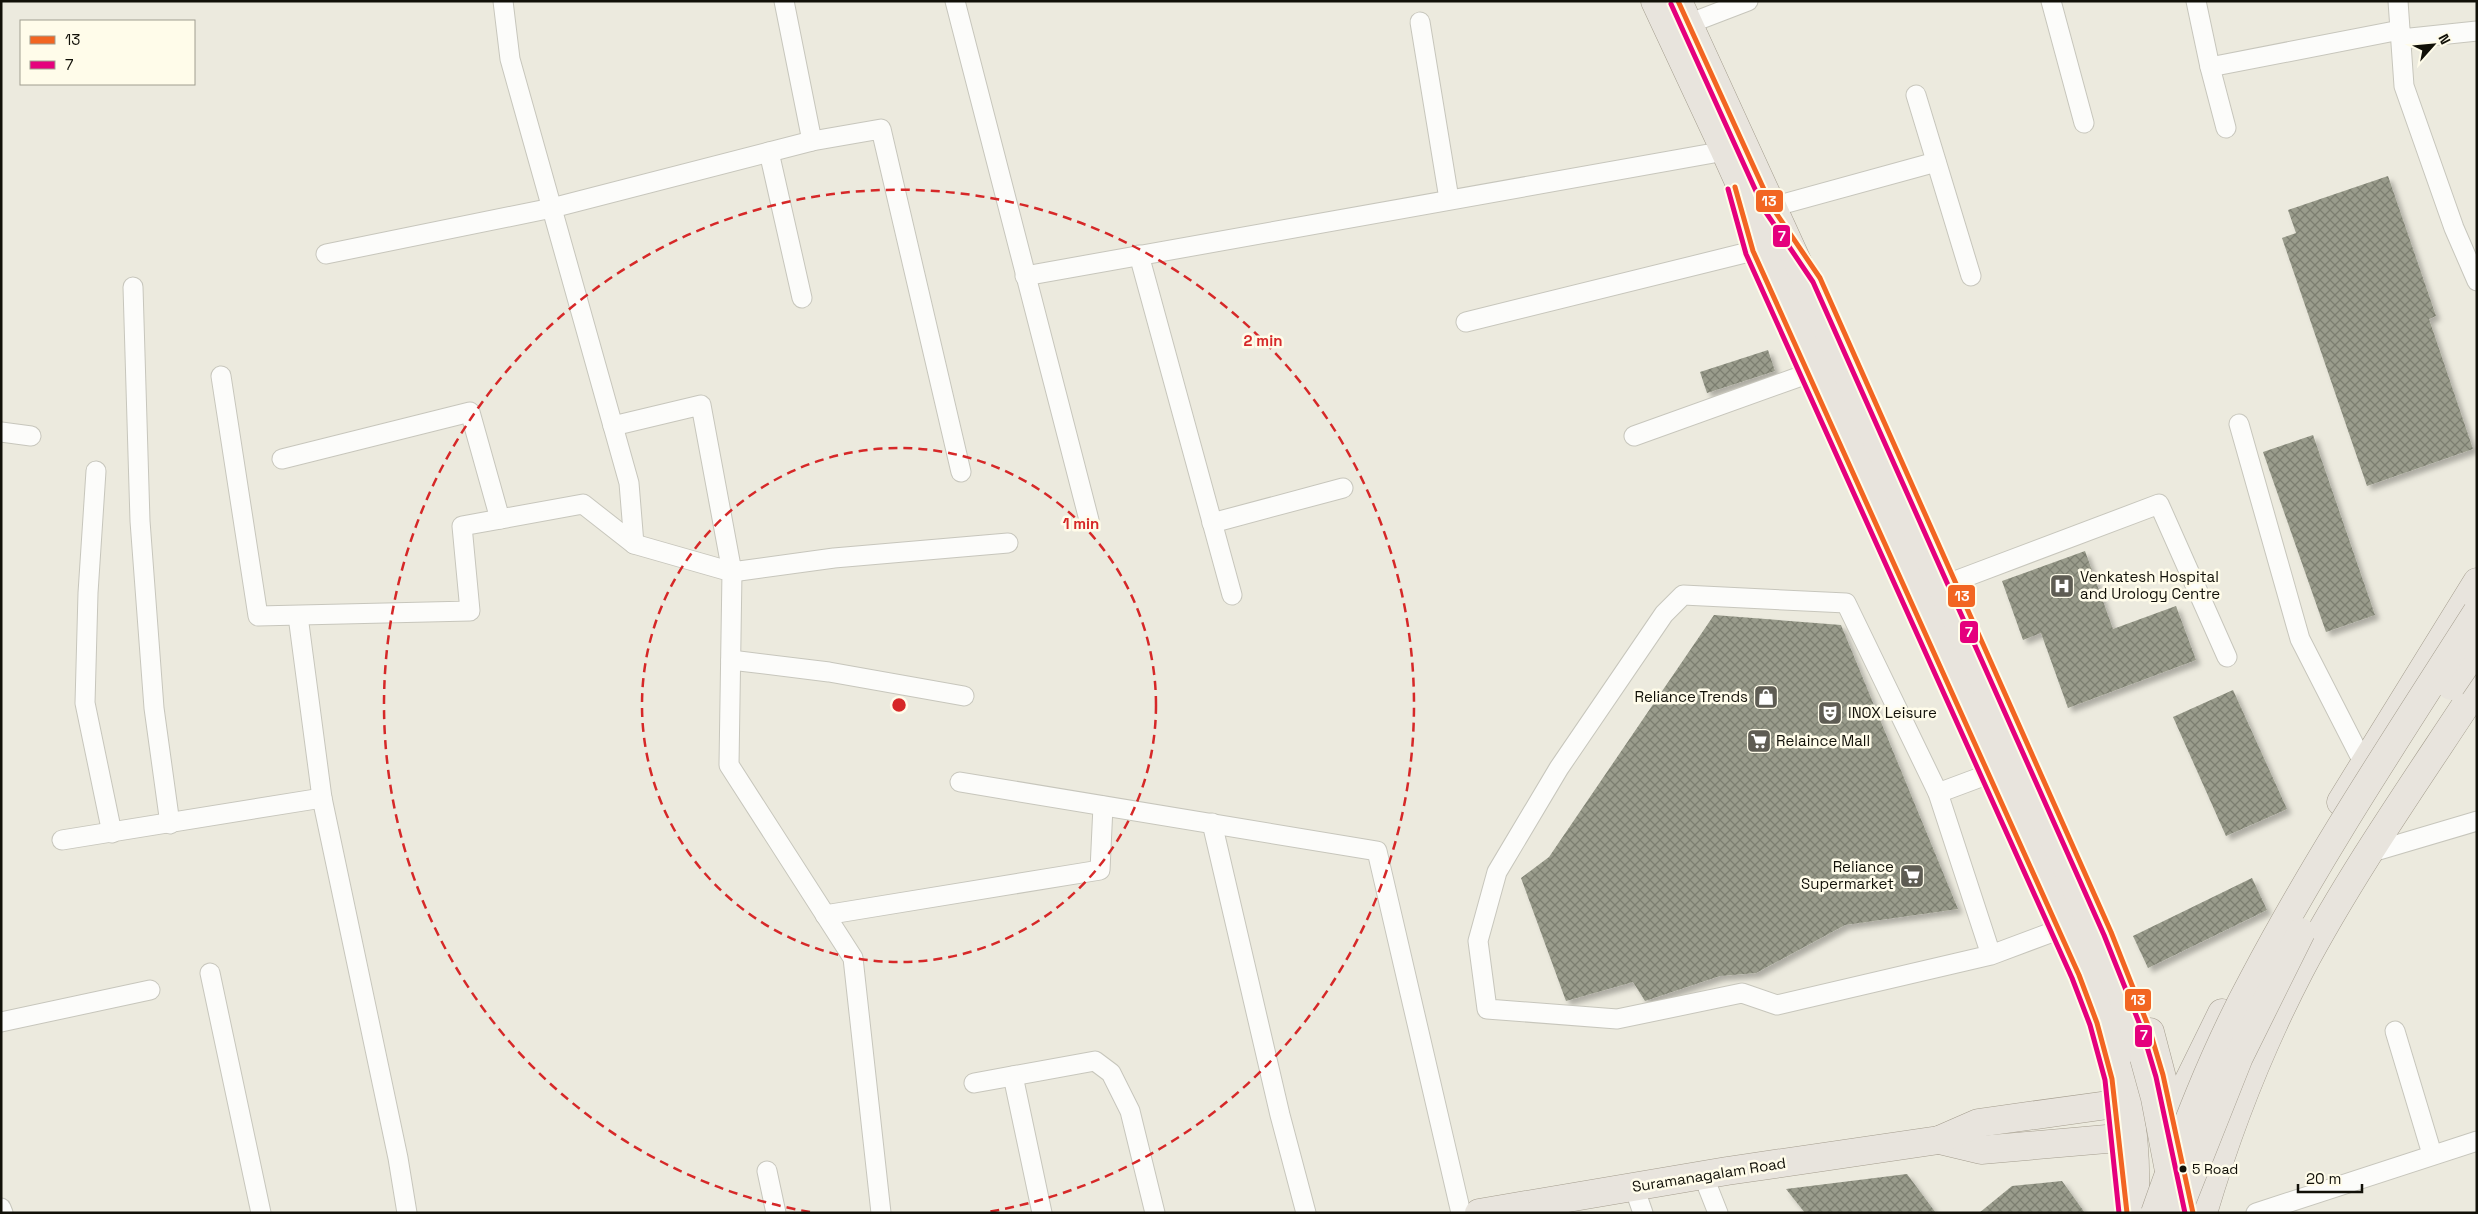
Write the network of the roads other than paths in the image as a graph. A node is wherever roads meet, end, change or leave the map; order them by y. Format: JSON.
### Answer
{"nodes":[{"id":1,"x":503,"y":1,"type":"edge"},
{"id":2,"x":784,"y":1,"type":"edge"},
{"id":3,"x":956,"y":1,"type":"edge"},
{"id":4,"x":1655,"y":1,"type":"edge"},
{"id":5,"x":1748,"y":1,"type":"edge"},
{"id":6,"x":2051,"y":1,"type":"edge"},
{"id":7,"x":2196,"y":1,"type":"edge"},
{"id":8,"x":2398,"y":1,"type":"edge"},
{"id":9,"x":1683,"y":13,"type":"edge"},
{"id":10,"x":1420,"y":22,"type":"dead end"},
{"id":11,"x":2477,"y":31,"type":"edge"},
{"id":12,"x":2400,"y":35,"type":"junction"},
{"id":13,"x":2210,"y":67,"type":"junction"},
{"id":14,"x":1916,"y":95,"type":"dead end"},
{"id":15,"x":2084,"y":123,"type":"dead end"},
{"id":16,"x":2226,"y":128,"type":"dead end"},
{"id":17,"x":812,"y":141,"type":"junction"},
{"id":18,"x":1725,"y":151,"type":"junction"},
{"id":19,"x":768,"y":152,"type":"junction"},
{"id":20,"x":1936,"y":162,"type":"junction"},
{"id":21,"x":1449,"y":199,"type":"junction"},
{"id":22,"x":1772,"y":207,"type":"junction"},
{"id":23,"x":552,"y":208,"type":"junction"},
{"id":24,"x":1752,"y":251,"type":"junction"},
{"id":25,"x":326,"y":254,"type":"dead end"},
{"id":26,"x":1139,"y":255,"type":"junction"},
{"id":27,"x":1025,"y":276,"type":"junction"},
{"id":28,"x":1971,"y":276,"type":"dead end"},
{"id":29,"x":2477,"y":281,"type":"edge"},
{"id":30,"x":133,"y":287,"type":"dead end"},
{"id":31,"x":1799,"y":290,"type":"junction"},
{"id":32,"x":802,"y":298,"type":"dead end"},
{"id":33,"x":1466,"y":322,"type":"dead end"},
{"id":34,"x":1807,"y":374,"type":"junction"},
{"id":35,"x":221,"y":376,"type":"dead end"},
{"id":36,"x":2239,"y":424,"type":"dead end"},
{"id":37,"x":613,"y":426,"type":"junction"},
{"id":38,"x":1,"y":432,"type":"edge"},
{"id":39,"x":31,"y":436,"type":"dead end"},
{"id":40,"x":1634,"y":436,"type":"dead end"},
{"id":41,"x":282,"y":459,"type":"dead end"},
{"id":42,"x":96,"y":471,"type":"dead end"},
{"id":43,"x":961,"y":472,"type":"dead end"},
{"id":44,"x":1343,"y":488,"type":"dead end"},
{"id":45,"x":500,"y":519,"type":"junction"},
{"id":46,"x":1089,"y":520,"type":"dead end"},
{"id":47,"x":1212,"y":523,"type":"junction"},
{"id":48,"x":1008,"y":543,"type":"dead end"},
{"id":49,"x":634,"y":544,"type":"junction"},
{"id":50,"x":732,"y":572,"type":"junction"},
{"id":51,"x":1955,"y":581,"type":"junction"},
{"id":52,"x":2477,"y":582,"type":"edge"},
{"id":53,"x":1232,"y":595,"type":"dead end"},
{"id":54,"x":2477,"y":612,"type":"edge"},
{"id":55,"x":298,"y":616,"type":"junction"},
{"id":56,"x":2477,"y":648,"type":"edge"},
{"id":57,"x":2227,"y":657,"type":"dead end"},
{"id":58,"x":731,"y":660,"type":"junction"},
{"id":59,"x":2477,"y":688,"type":"edge"},
{"id":60,"x":964,"y":696,"type":"dead end"},
{"id":61,"x":2364,"y":764,"type":"junction"},
{"id":62,"x":1989,"y":774,"type":"junction"},
{"id":63,"x":960,"y":782,"type":"dead end"},
{"id":64,"x":1938,"y":793,"type":"junction"},
{"id":65,"x":322,"y":798,"type":"junction"},
{"id":66,"x":1103,"y":806,"type":"junction"},
{"id":67,"x":2477,"y":821,"type":"edge"},
{"id":68,"x":1212,"y":823,"type":"junction"},
{"id":69,"x":170,"y":824,"type":"junction"},
{"id":70,"x":112,"y":833,"type":"junction"},
{"id":71,"x":62,"y":840,"type":"dead end"},
{"id":72,"x":2369,"y":853,"type":"junction"},
{"id":73,"x":825,"y":915,"type":"junction"},
{"id":74,"x":2058,"y":930,"type":"junction"},
{"id":75,"x":1991,"y":955,"type":"junction"},
{"id":76,"x":210,"y":973,"type":"dead end"},
{"id":77,"x":150,"y":990,"type":"dead end"},
{"id":78,"x":1,"y":1022,"type":"edge"},
{"id":79,"x":2395,"y":1032,"type":"dead end"},
{"id":80,"x":1013,"y":1076,"type":"junction"},
{"id":81,"x":974,"y":1083,"type":"dead end"},
{"id":82,"x":2115,"y":1104,"type":"junction"},
{"id":83,"x":2172,"y":1113,"type":"junction"},
{"id":84,"x":2118,"y":1138,"type":"junction"},
{"id":85,"x":1939,"y":1140,"type":"junction"},
{"id":86,"x":2477,"y":1141,"type":"edge"},
{"id":87,"x":2432,"y":1154,"type":"junction"},
{"id":88,"x":766,"y":1171,"type":"dead end"},
{"id":89,"x":1703,"y":1175,"type":"junction"},
{"id":90,"x":1634,"y":1187,"type":"junction"},
{"id":91,"x":1,"y":1208,"type":"edge"},
{"id":92,"x":2176,"y":1208,"type":"edge"},
{"id":93,"x":3,"y":1213,"type":"edge"},
{"id":94,"x":261,"y":1213,"type":"edge"},
{"id":95,"x":407,"y":1213,"type":"edge"},
{"id":96,"x":776,"y":1213,"type":"edge"},
{"id":97,"x":881,"y":1213,"type":"edge"},
{"id":98,"x":1042,"y":1213,"type":"edge"},
{"id":99,"x":1155,"y":1213,"type":"edge"},
{"id":100,"x":1306,"y":1213,"type":"edge"},
{"id":101,"x":1461,"y":1213,"type":"edge"},
{"id":102,"x":1479,"y":1213,"type":"edge"},
{"id":103,"x":1643,"y":1213,"type":"edge"},
{"id":104,"x":1718,"y":1213,"type":"edge"},
{"id":105,"x":2127,"y":1213,"type":"edge"},
{"id":106,"x":2134,"y":1213,"type":"edge"},
{"id":107,"x":2141,"y":1213,"type":"edge"},
{"id":108,"x":2155,"y":1213,"type":"edge"},
{"id":109,"x":2193,"y":1213,"type":"edge"},
{"id":110,"x":2203,"y":1213,"type":"edge"},
{"id":111,"x":2256,"y":1213,"type":"edge"}],
"edges":[{"from":1,"to":23,"type":"street"},
{"from":2,"to":17,"type":"street"},
{"from":3,"to":27,"type":"street"},
{"from":4,"to":18,"type":"main road"},
{"from":5,"to":9,"type":"street"},
{"from":6,"to":15,"type":"street"},
{"from":7,"to":13,"type":"street"},
{"from":8,"to":12,"type":"street"},
{"from":9,"to":22,"type":"main road"},
{"from":10,"to":21,"type":"street"},
{"from":11,"to":12,"type":"street"},
{"from":12,"to":13,"type":"street"},
{"from":12,"to":29,"type":"street"},
{"from":13,"to":16,"type":"street"},
{"from":14,"to":20,"type":"street"},
{"from":17,"to":19,"type":"street"},
{"from":17,"to":43,"type":"street"},
{"from":18,"to":21,"type":"street"},
{"from":18,"to":24,"type":"main road"},
{"from":18,"to":31,"type":"main road"},
{"from":19,"to":23,"type":"street"},
{"from":19,"to":32,"type":"street"},
{"from":20,"to":22,"type":"street"},
{"from":20,"to":28,"type":"street"},
{"from":21,"to":26,"type":"street"},
{"from":22,"to":31,"type":"main road"},
{"from":22,"to":51,"type":"main road"},
{"from":23,"to":25,"type":"street"},
{"from":23,"to":37,"type":"street"},
{"from":24,"to":33,"type":"street"},
{"from":24,"to":34,"type":"main road"},
{"from":26,"to":27,"type":"street"},
{"from":26,"to":47,"type":"street"},
{"from":27,"to":46,"type":"street"},
{"from":30,"to":69,"type":"street"},
{"from":31,"to":92,"type":"main road","bridge":true},
{"from":31,"to":106,"type":"main road"},
{"from":34,"to":40,"type":"street"},
{"from":34,"to":62,"type":"main road"},
{"from":35,"to":55,"type":"street"},
{"from":36,"to":61,"type":"street"},
{"from":37,"to":49,"type":"street"},
{"from":37,"to":50,"type":"street"},
{"from":38,"to":39,"type":"street"},
{"from":41,"to":45,"type":"street"},
{"from":42,"to":70,"type":"street"},
{"from":44,"to":47,"type":"street"},
{"from":45,"to":49,"type":"street"},
{"from":45,"to":55,"type":"street"},
{"from":47,"to":53,"type":"street"},
{"from":48,"to":50,"type":"street"},
{"from":49,"to":50,"type":"street"},
{"from":50,"to":58,"type":"street"},
{"from":51,"to":57,"type":"street"},
{"from":51,"to":83,"type":"main road"},
{"from":52,"to":61,"type":"main road"},
{"from":54,"to":108,"type":"main road","bridge":true},
{"from":55,"to":65,"type":"street"},
{"from":56,"to":92,"type":"main road","bridge":true},
{"from":58,"to":60,"type":"street"},
{"from":58,"to":73,"type":"street"},
{"from":59,"to":72,"type":"main road"},
{"from":61,"to":83,"type":"main road"},
{"from":62,"to":64,"type":"street"},
{"from":62,"to":74,"type":"main road"},
{"from":63,"to":66,"type":"street"},
{"from":64,"to":75,"type":"street"},
{"from":64,"to":75,"type":"street"},
{"from":65,"to":69,"type":"street"},
{"from":65,"to":95,"type":"street"},
{"from":66,"to":68,"type":"street"},
{"from":66,"to":73,"type":"street"},
{"from":67,"to":72,"type":"street"},
{"from":68,"to":100,"type":"street"},
{"from":68,"to":101,"type":"street"},
{"from":69,"to":70,"type":"street"},
{"from":70,"to":71,"type":"street"},
{"from":72,"to":110,"type":"main road"},
{"from":73,"to":97,"type":"street"},
{"from":74,"to":75,"type":"street"},
{"from":74,"to":82,"type":"main road"},
{"from":76,"to":94,"type":"street"},
{"from":77,"to":78,"type":"street"},
{"from":79,"to":87,"type":"street"},
{"from":80,"to":81,"type":"street"},
{"from":80,"to":98,"type":"street"},
{"from":80,"to":99,"type":"street"},
{"from":82,"to":84,"type":"main road"},
{"from":82,"to":85,"type":"main road"},
{"from":83,"to":107,"type":"main road"},
{"from":83,"to":109,"type":"main road"},
{"from":84,"to":85,"type":"main road"},
{"from":84,"to":105,"type":"main road"},
{"from":85,"to":89,"type":"main road","name":"Suramanagalam Road"},
{"from":86,"to":87,"type":"street"},
{"from":87,"to":111,"type":"street"},
{"from":88,"to":96,"type":"street"},
{"from":89,"to":90,"type":"main road","name":"Suramanagalam Road"},
{"from":89,"to":104,"type":"street"},
{"from":90,"to":102,"type":"main road","name":"Suramanagalam Road"},
{"from":90,"to":103,"type":"street"},
{"from":91,"to":93,"type":"street"}]}
